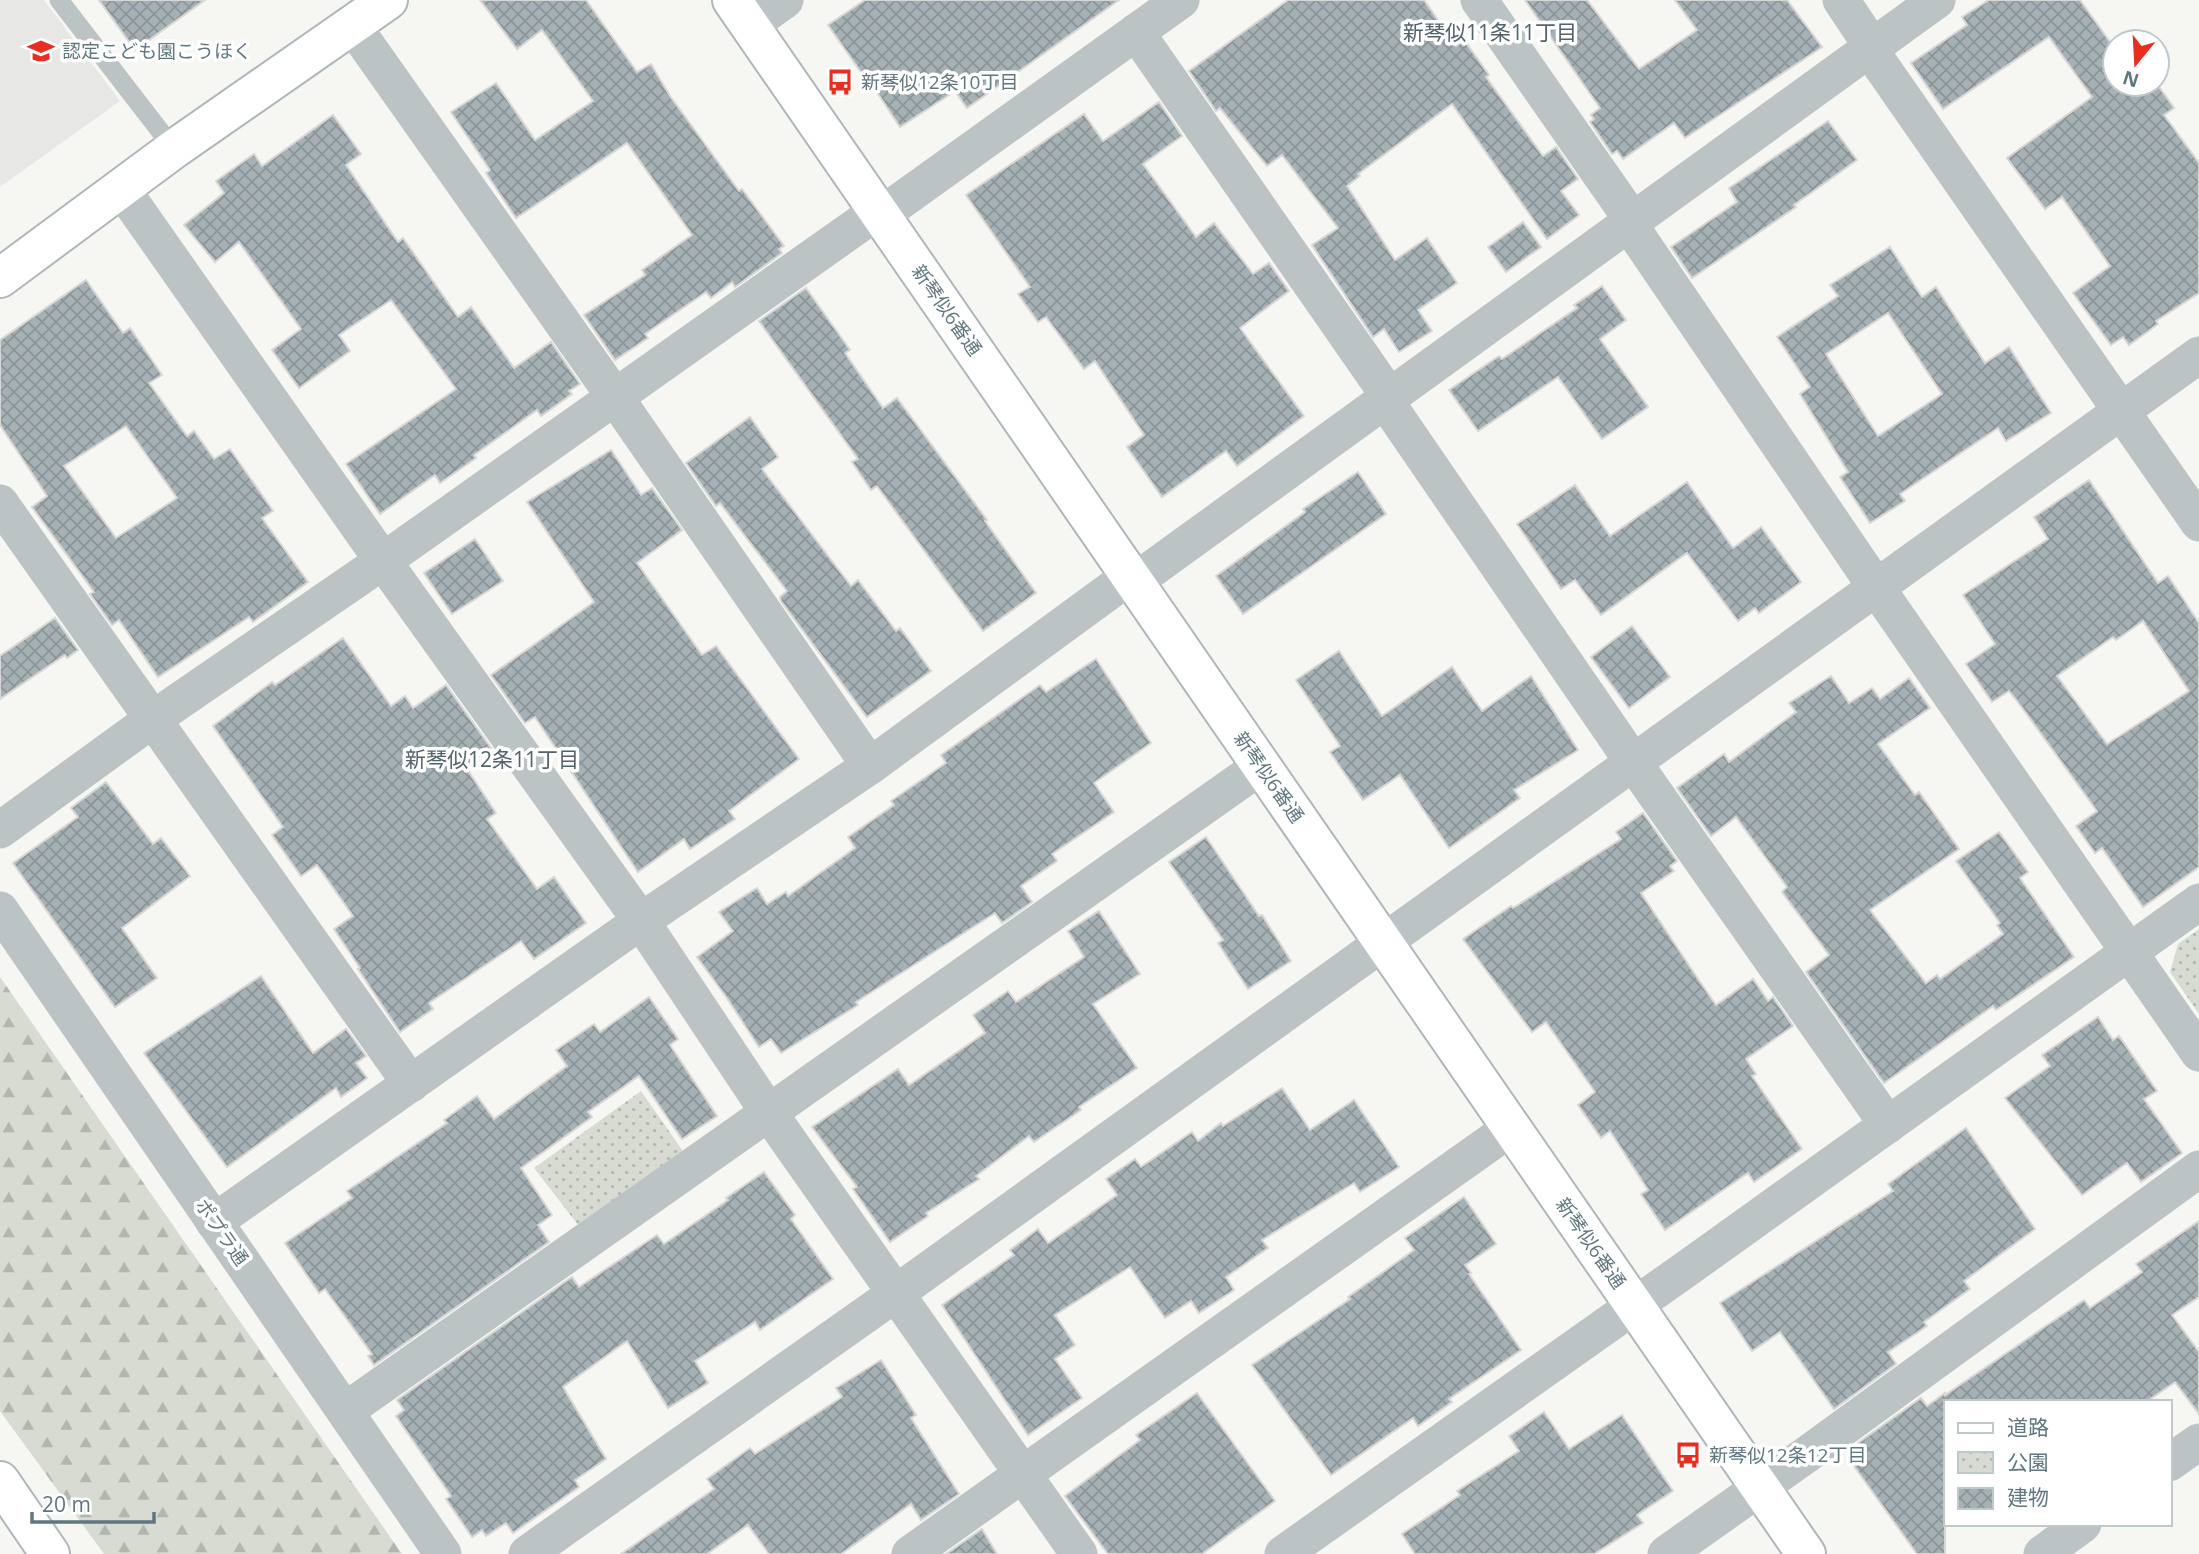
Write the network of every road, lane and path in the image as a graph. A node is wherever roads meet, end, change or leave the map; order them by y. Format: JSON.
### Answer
{"nodes":[{"id":1,"x":59,"y":0,"type":"edge"},
{"id":2,"x":388,"y":0,"type":"edge"},
{"id":3,"x":785,"y":0,"type":"edge"},
{"id":4,"x":1181,"y":0,"type":"edge"},
{"id":5,"x":1479,"y":0,"type":"edge"},
{"id":6,"x":1841,"y":0,"type":"edge"},
{"id":7,"x":1937,"y":0,"type":"edge"},
{"id":8,"x":741,"y":13,"type":"edge"},
{"id":9,"x":354,"y":26,"type":"junction"},
{"id":10,"x":1136,"y":32,"type":"junction"},
{"id":11,"x":1871,"y":49,"type":"junction"},
{"id":12,"x":174,"y":149,"type":"junction"},
{"id":13,"x":121,"y":188,"type":"junction"},
{"id":14,"x":879,"y":213,"type":"junction"},
{"id":15,"x":1631,"y":222,"type":"junction"},
{"id":16,"x":0,"y":278,"type":"edge"},
{"id":17,"x":2199,"y":355,"type":"edge"},
{"id":18,"x":615,"y":397,"type":"junction"},
{"id":19,"x":1387,"y":397,"type":"junction"},
{"id":20,"x":2121,"y":411,"type":"junction"},
{"id":21,"x":0,"y":503,"type":"edge"},
{"id":22,"x":2199,"y":523,"type":"edge"},
{"id":23,"x":383,"y":561,"type":"junction"},
{"id":24,"x":1132,"y":579,"type":"junction"},
{"id":25,"x":1876,"y":587,"type":"junction"},
{"id":26,"x":153,"y":719,"type":"junction"},
{"id":27,"x":1633,"y":762,"type":"junction"},
{"id":28,"x":870,"y":766,"type":"junction"},
{"id":29,"x":1261,"y":766,"type":"junction"},
{"id":30,"x":0,"y":830,"type":"edge"},
{"id":31,"x":2199,"y":902,"type":"edge"},
{"id":32,"x":0,"y":910,"type":"edge"},
{"id":33,"x":641,"y":921,"type":"junction"},
{"id":34,"x":1383,"y":942,"type":"junction"},
{"id":35,"x":2131,"y":951,"type":"junction"},
{"id":36,"x":2199,"y":1053,"type":"edge"},
{"id":37,"x":411,"y":1084,"type":"junction"},
{"id":38,"x":769,"y":1113,"type":"junction"},
{"id":39,"x":1888,"y":1125,"type":"junction"},
{"id":40,"x":1511,"y":1128,"type":"junction"},
{"id":41,"x":2199,"y":1169,"type":"edge"},
{"id":42,"x":214,"y":1222,"type":"junction"},
{"id":43,"x":895,"y":1294,"type":"junction"},
{"id":44,"x":1634,"y":1306,"type":"junction"},
{"id":45,"x":345,"y":1411,"type":"junction"},
{"id":46,"x":2199,"y":1441,"type":"edge"},
{"id":47,"x":2171,"y":1462,"type":"edge"},
{"id":48,"x":1023,"y":1474,"type":"junction"},
{"id":49,"x":0,"y":1481,"type":"edge"},
{"id":50,"x":1760,"y":1488,"type":"junction"},
{"id":51,"x":2081,"y":1526,"type":"edge"},
{"id":52,"x":50,"y":1554,"type":"edge"},
{"id":53,"x":443,"y":1554,"type":"edge"},
{"id":54,"x":527,"y":1554,"type":"edge"},
{"id":55,"x":910,"y":1554,"type":"edge"},
{"id":56,"x":1079,"y":1554,"type":"edge"},
{"id":57,"x":1283,"y":1554,"type":"edge"},
{"id":58,"x":1665,"y":1554,"type":"edge"},
{"id":59,"x":1806,"y":1554,"type":"edge"},
{"id":60,"x":2042,"y":1554,"type":"edge"}],
"edges":[{"from":1,"to":12,"type":"lane"},
{"from":2,"to":9,"type":"street"},
{"from":3,"to":8,"type":"street"},
{"from":4,"to":10,"type":"street"},
{"from":5,"to":15,"type":"street"},
{"from":6,"to":11,"type":"street"},
{"from":7,"to":11,"type":"street"},
{"from":8,"to":14,"type":"street","name":"新琴似6番通"},
{"from":9,"to":12,"type":"street"},
{"from":9,"to":18,"type":"street"},
{"from":10,"to":14,"type":"street"},
{"from":10,"to":19,"type":"street"},
{"from":11,"to":15,"type":"street"},
{"from":11,"to":20,"type":"street"},
{"from":12,"to":13,"type":"street"},
{"from":13,"to":16,"type":"street"},
{"from":13,"to":23,"type":"street"},
{"from":14,"to":18,"type":"street"},
{"from":14,"to":24,"type":"street","name":"新琴似6番通"},
{"from":15,"to":19,"type":"street"},
{"from":15,"to":25,"type":"street"},
{"from":17,"to":20,"type":"street"},
{"from":18,"to":23,"type":"street"},
{"from":18,"to":28,"type":"street"},
{"from":19,"to":24,"type":"street"},
{"from":19,"to":27,"type":"street"},
{"from":20,"to":22,"type":"street"},
{"from":20,"to":25,"type":"street"},
{"from":21,"to":26,"type":"street"},
{"from":23,"to":26,"type":"street"},
{"from":23,"to":33,"type":"street"},
{"from":24,"to":28,"type":"street"},
{"from":24,"to":29,"type":"street","name":"新琴似6番通"},
{"from":25,"to":27,"type":"street"},
{"from":25,"to":35,"type":"street"},
{"from":26,"to":30,"type":"street"},
{"from":26,"to":37,"type":"street"},
{"from":27,"to":34,"type":"street"},
{"from":27,"to":39,"type":"street"},
{"from":28,"to":33,"type":"street"},
{"from":29,"to":34,"type":"street","name":"新琴似6番通"},
{"from":29,"to":38,"type":"street"},
{"from":31,"to":35,"type":"street"},
{"from":32,"to":42,"type":"street","name":"ポプラ通"},
{"from":33,"to":37,"type":"street"},
{"from":33,"to":38,"type":"street"},
{"from":34,"to":40,"type":"street","name":"新琴似6番通"},
{"from":34,"to":43,"type":"street"},
{"from":35,"to":36,"type":"street"},
{"from":35,"to":39,"type":"street"},
{"from":37,"to":42,"type":"street"},
{"from":38,"to":43,"type":"street"},
{"from":38,"to":45,"type":"street"},
{"from":39,"to":44,"type":"street"},
{"from":40,"to":44,"type":"street","name":"新琴似6番通"},
{"from":40,"to":48,"type":"street"},
{"from":41,"to":50,"type":"street"},
{"from":42,"to":45,"type":"street","name":"ポプラ通"},
{"from":43,"to":48,"type":"street"},
{"from":43,"to":54,"type":"street"},
{"from":44,"to":50,"type":"street","name":"新琴似6番通"},
{"from":44,"to":57,"type":"street"},
{"from":45,"to":53,"type":"street","name":"ポプラ通"},
{"from":46,"to":47,"type":"street"},
{"from":48,"to":55,"type":"street"},
{"from":48,"to":56,"type":"street"},
{"from":49,"to":52,"type":"street"},
{"from":50,"to":58,"type":"street"},
{"from":50,"to":59,"type":"street","name":"新琴似6番通"},
{"from":51,"to":60,"type":"street"}]}
